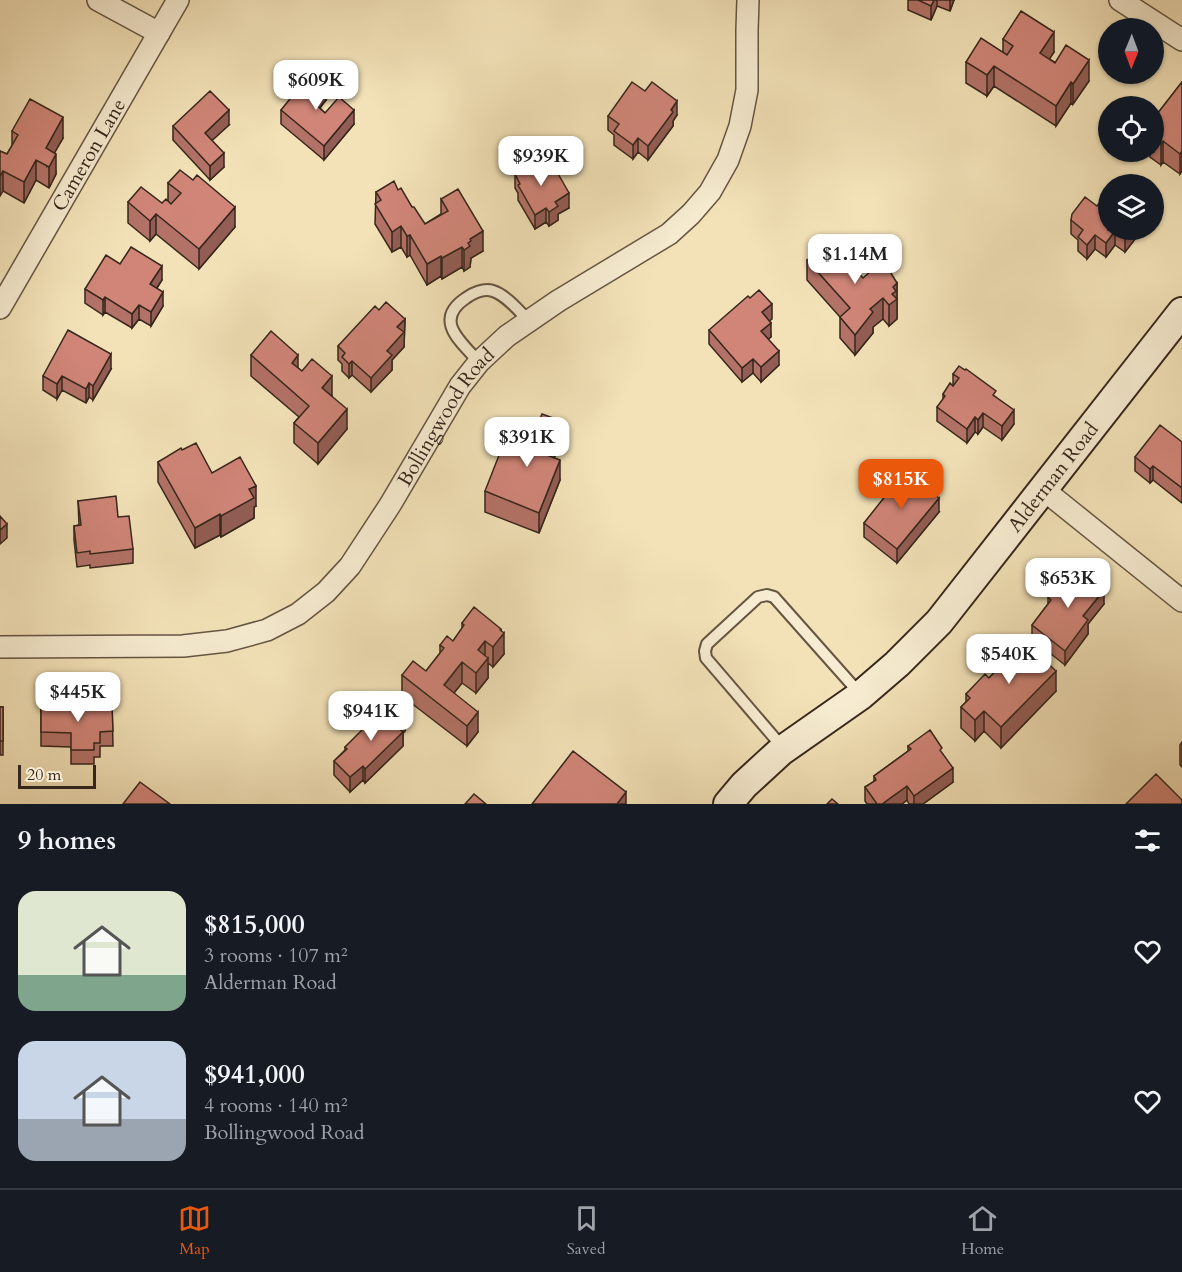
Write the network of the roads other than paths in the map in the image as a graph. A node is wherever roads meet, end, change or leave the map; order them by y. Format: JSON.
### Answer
{"nodes":[{"id":1,"x":98,"y":0,"type":"edge"},
{"id":2,"x":178,"y":0,"type":"edge"},
{"id":3,"x":748,"y":0,"type":"edge"},
{"id":4,"x":1120,"y":0,"type":"edge"},
{"id":5,"x":159,"y":33,"type":"junction"},
{"id":6,"x":1182,"y":40,"type":"edge"},
{"id":7,"x":0,"y":308,"type":"edge"},
{"id":8,"x":1182,"y":312,"type":"edge"},
{"id":9,"x":529,"y":321,"type":"junction"},
{"id":10,"x":479,"y":362,"type":"junction"},
{"id":11,"x":1044,"y":490,"type":"junction"},
{"id":12,"x":1182,"y":601,"type":"edge"},
{"id":13,"x":0,"y":646,"type":"edge"},
{"id":14,"x":861,"y":695,"type":"junction"},
{"id":15,"x":784,"y":749,"type":"junction"},
{"id":16,"x":729,"y":804,"type":"edge"}],
"edges":[{"from":1,"to":5,"type":"street"},
{"from":2,"to":5,"type":"street","name":"Cameron Lane"},
{"from":3,"to":9,"type":"street","name":"Bollingwood Road"},
{"from":4,"to":6,"type":"street"},
{"from":5,"to":7,"type":"street","name":"Cameron Lane"},
{"from":8,"to":11,"type":"main road","name":"Alderman Road"},
{"from":9,"to":10,"type":"street","name":"Bollingwood Road"},
{"from":9,"to":10,"type":"lane"},
{"from":10,"to":13,"type":"street","name":"Bollingwood Road"},
{"from":11,"to":12,"type":"street"},
{"from":11,"to":14,"type":"main road","name":"Alderman Road"},
{"from":14,"to":15,"type":"main road","name":"Alderman Road"},
{"from":14,"to":15,"type":"lane"},
{"from":15,"to":16,"type":"main road","name":"Alderman Road"}]}
